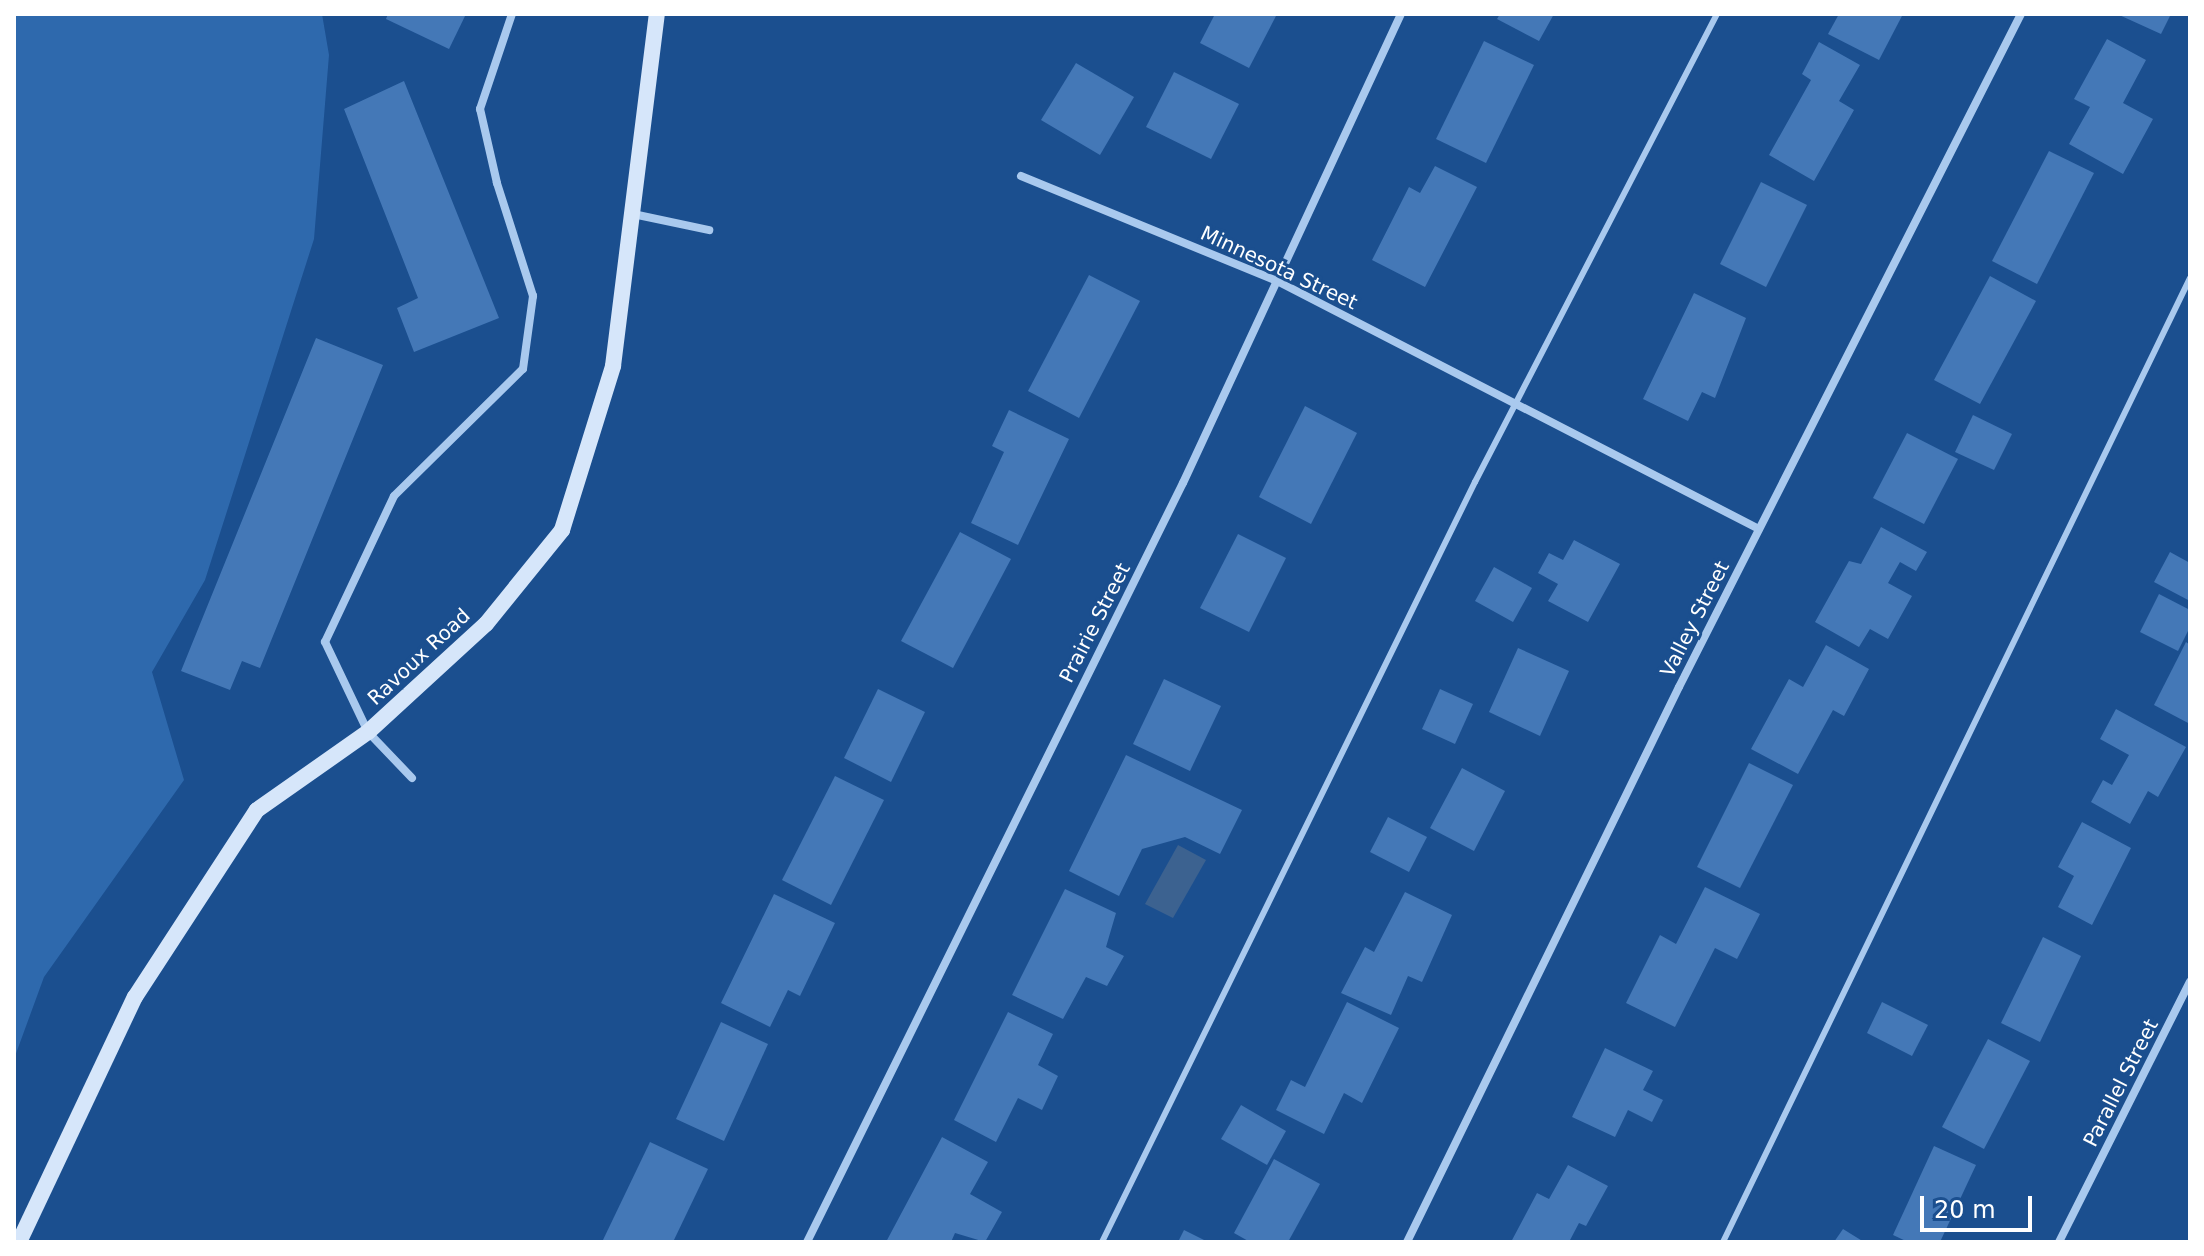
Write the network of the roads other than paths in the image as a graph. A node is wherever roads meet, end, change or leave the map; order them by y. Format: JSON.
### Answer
{"nodes":[{"id":1,"x":512,"y":14,"type":"edge"},
{"id":2,"x":657,"y":14,"type":"edge"},
{"id":3,"x":1401,"y":14,"type":"edge"},
{"id":4,"x":1717,"y":14,"type":"edge"},
{"id":5,"x":2021,"y":14,"type":"edge"},
{"id":6,"x":1021,"y":176,"type":"dead end"},
{"id":7,"x":632,"y":214,"type":"junction"},
{"id":8,"x":709,"y":230,"type":"dead end"},
{"id":9,"x":2190,"y":278,"type":"edge"},
{"id":10,"x":1277,"y":281,"type":"junction"},
{"id":11,"x":1516,"y":404,"type":"junction"},
{"id":12,"x":1759,"y":529,"type":"junction"},
{"id":13,"x":368,"y":732,"type":"junction"},
{"id":14,"x":412,"y":778,"type":"dead end"},
{"id":15,"x":2190,"y":982,"type":"edge"},
{"id":16,"x":19,"y":1242,"type":"edge"},
{"id":17,"x":807,"y":1242,"type":"edge"},
{"id":18,"x":1102,"y":1242,"type":"edge"},
{"id":19,"x":1407,"y":1242,"type":"edge"},
{"id":20,"x":1723,"y":1242,"type":"edge"},
{"id":21,"x":2059,"y":1242,"type":"edge"}],
"edges":[{"from":1,"to":13,"type":"street"},
{"from":2,"to":7,"type":"street","name":"Ravoux Road"},
{"from":3,"to":10,"type":"street","name":"Prairie Street"},
{"from":4,"to":11,"type":"lane"},
{"from":5,"to":12,"type":"street","name":"Valley Street"},
{"from":6,"to":10,"type":"street","name":"Minnesota Street"},
{"from":7,"to":8,"type":"street"},
{"from":7,"to":13,"type":"street","name":"Ravoux Road"},
{"from":9,"to":20,"type":"lane"},
{"from":10,"to":11,"type":"street","name":"Minnesota Street"},
{"from":10,"to":17,"type":"street","name":"Prairie Street"},
{"from":11,"to":12,"type":"street","name":"Minnesota Street"},
{"from":11,"to":18,"type":"lane"},
{"from":12,"to":19,"type":"street","name":"Valley Street"},
{"from":13,"to":14,"type":"street"},
{"from":13,"to":16,"type":"street","name":"Ravoux Road"},
{"from":15,"to":21,"type":"street","name":"Parallel Street"}]}
